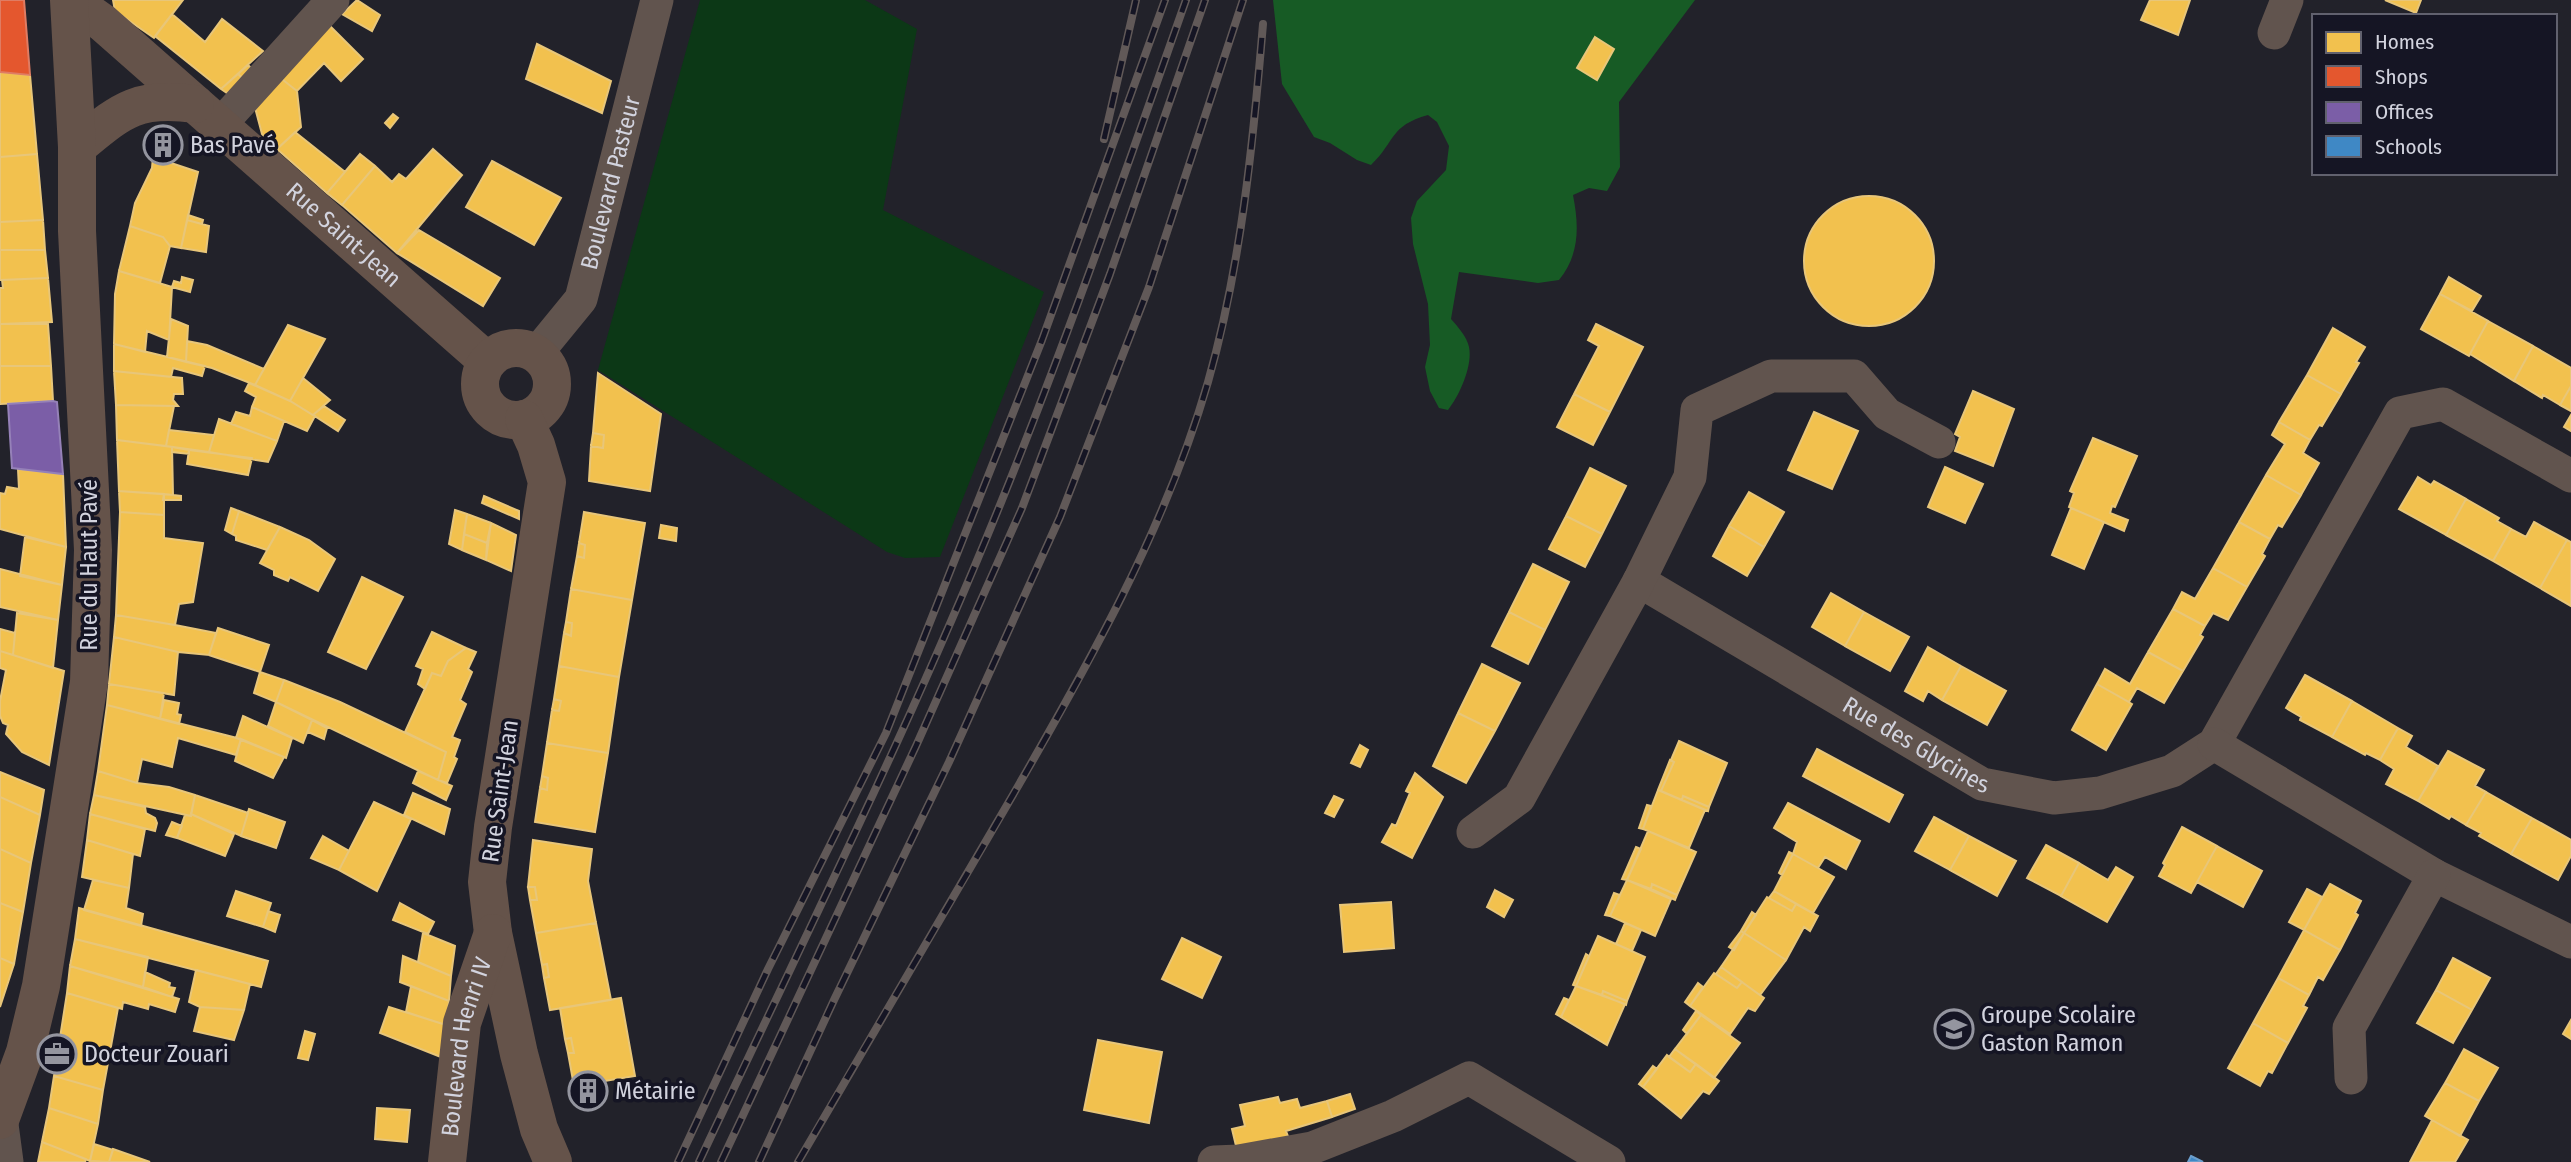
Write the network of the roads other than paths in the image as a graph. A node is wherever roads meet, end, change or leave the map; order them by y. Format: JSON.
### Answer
{"nodes":[{"id":1,"x":70,"y":0,"type":"edge"},
{"id":2,"x":332,"y":0,"type":"edge"},
{"id":3,"x":657,"y":0,"type":"edge"},
{"id":4,"x":2287,"y":0,"type":"edge"},
{"id":5,"x":2274,"y":33,"type":"dead end"},
{"id":6,"x":207,"y":115,"type":"junction"},
{"id":7,"x":77,"y":147,"type":"junction"},
{"id":8,"x":536,"y":354,"type":"junction"},
{"id":9,"x":487,"y":361,"type":"junction"},
{"id":10,"x":524,"y":419,"type":"junction"},
{"id":11,"x":1939,"y":442,"type":"dead end"},
{"id":12,"x":2571,"y":476,"type":"edge"},
{"id":13,"x":1639,"y":581,"type":"junction"},
{"id":14,"x":2214,"y":744,"type":"junction"},
{"id":15,"x":1473,"y":832,"type":"dead end"},
{"id":16,"x":2434,"y":875,"type":"junction"},
{"id":17,"x":493,"y":933,"type":"junction"},
{"id":18,"x":2571,"y":942,"type":"edge"},
{"id":19,"x":2351,"y":1078,"type":"dead end"},
{"id":20,"x":1,"y":1119,"type":"edge"},
{"id":21,"x":7,"y":1162,"type":"edge"},
{"id":22,"x":447,"y":1162,"type":"edge"},
{"id":23,"x":553,"y":1162,"type":"edge"},
{"id":24,"x":1214,"y":1162,"type":"edge"},
{"id":25,"x":1609,"y":1162,"type":"edge"}],
"edges":[{"from":1,"to":6,"type":"street","name":"Rue Saint-Jean"},
{"from":1,"to":7,"type":"street","name":"Rue du Haut Pavé"},
{"from":2,"to":6,"type":"street"},
{"from":3,"to":8,"type":"street","name":"Boulevard Pasteur"},
{"from":4,"to":5,"type":"street"},
{"from":6,"to":7,"type":"street"},
{"from":6,"to":9,"type":"street","name":"Rue Saint-Jean"},
{"from":7,"to":20,"type":"street","name":"Rue du Haut Pavé"},
{"from":8,"to":9,"type":"street"},
{"from":8,"to":10,"type":"street"},
{"from":9,"to":10,"type":"street"},
{"from":10,"to":17,"type":"street","name":"Rue Saint-Jean"},
{"from":11,"to":13,"type":"street"},
{"from":12,"to":14,"type":"street","name":"Rue des Glycines"},
{"from":13,"to":14,"type":"street","name":"Rue des Glycines"},
{"from":13,"to":15,"type":"street"},
{"from":14,"to":16,"type":"street"},
{"from":16,"to":18,"type":"street"},
{"from":16,"to":19,"type":"street"},
{"from":17,"to":22,"type":"street","name":"Boulevard Henri IV"},
{"from":17,"to":23,"type":"street","name":"Rue Saint-Jean"},
{"from":20,"to":21,"type":"street"},
{"from":24,"to":25,"type":"street"}]}
